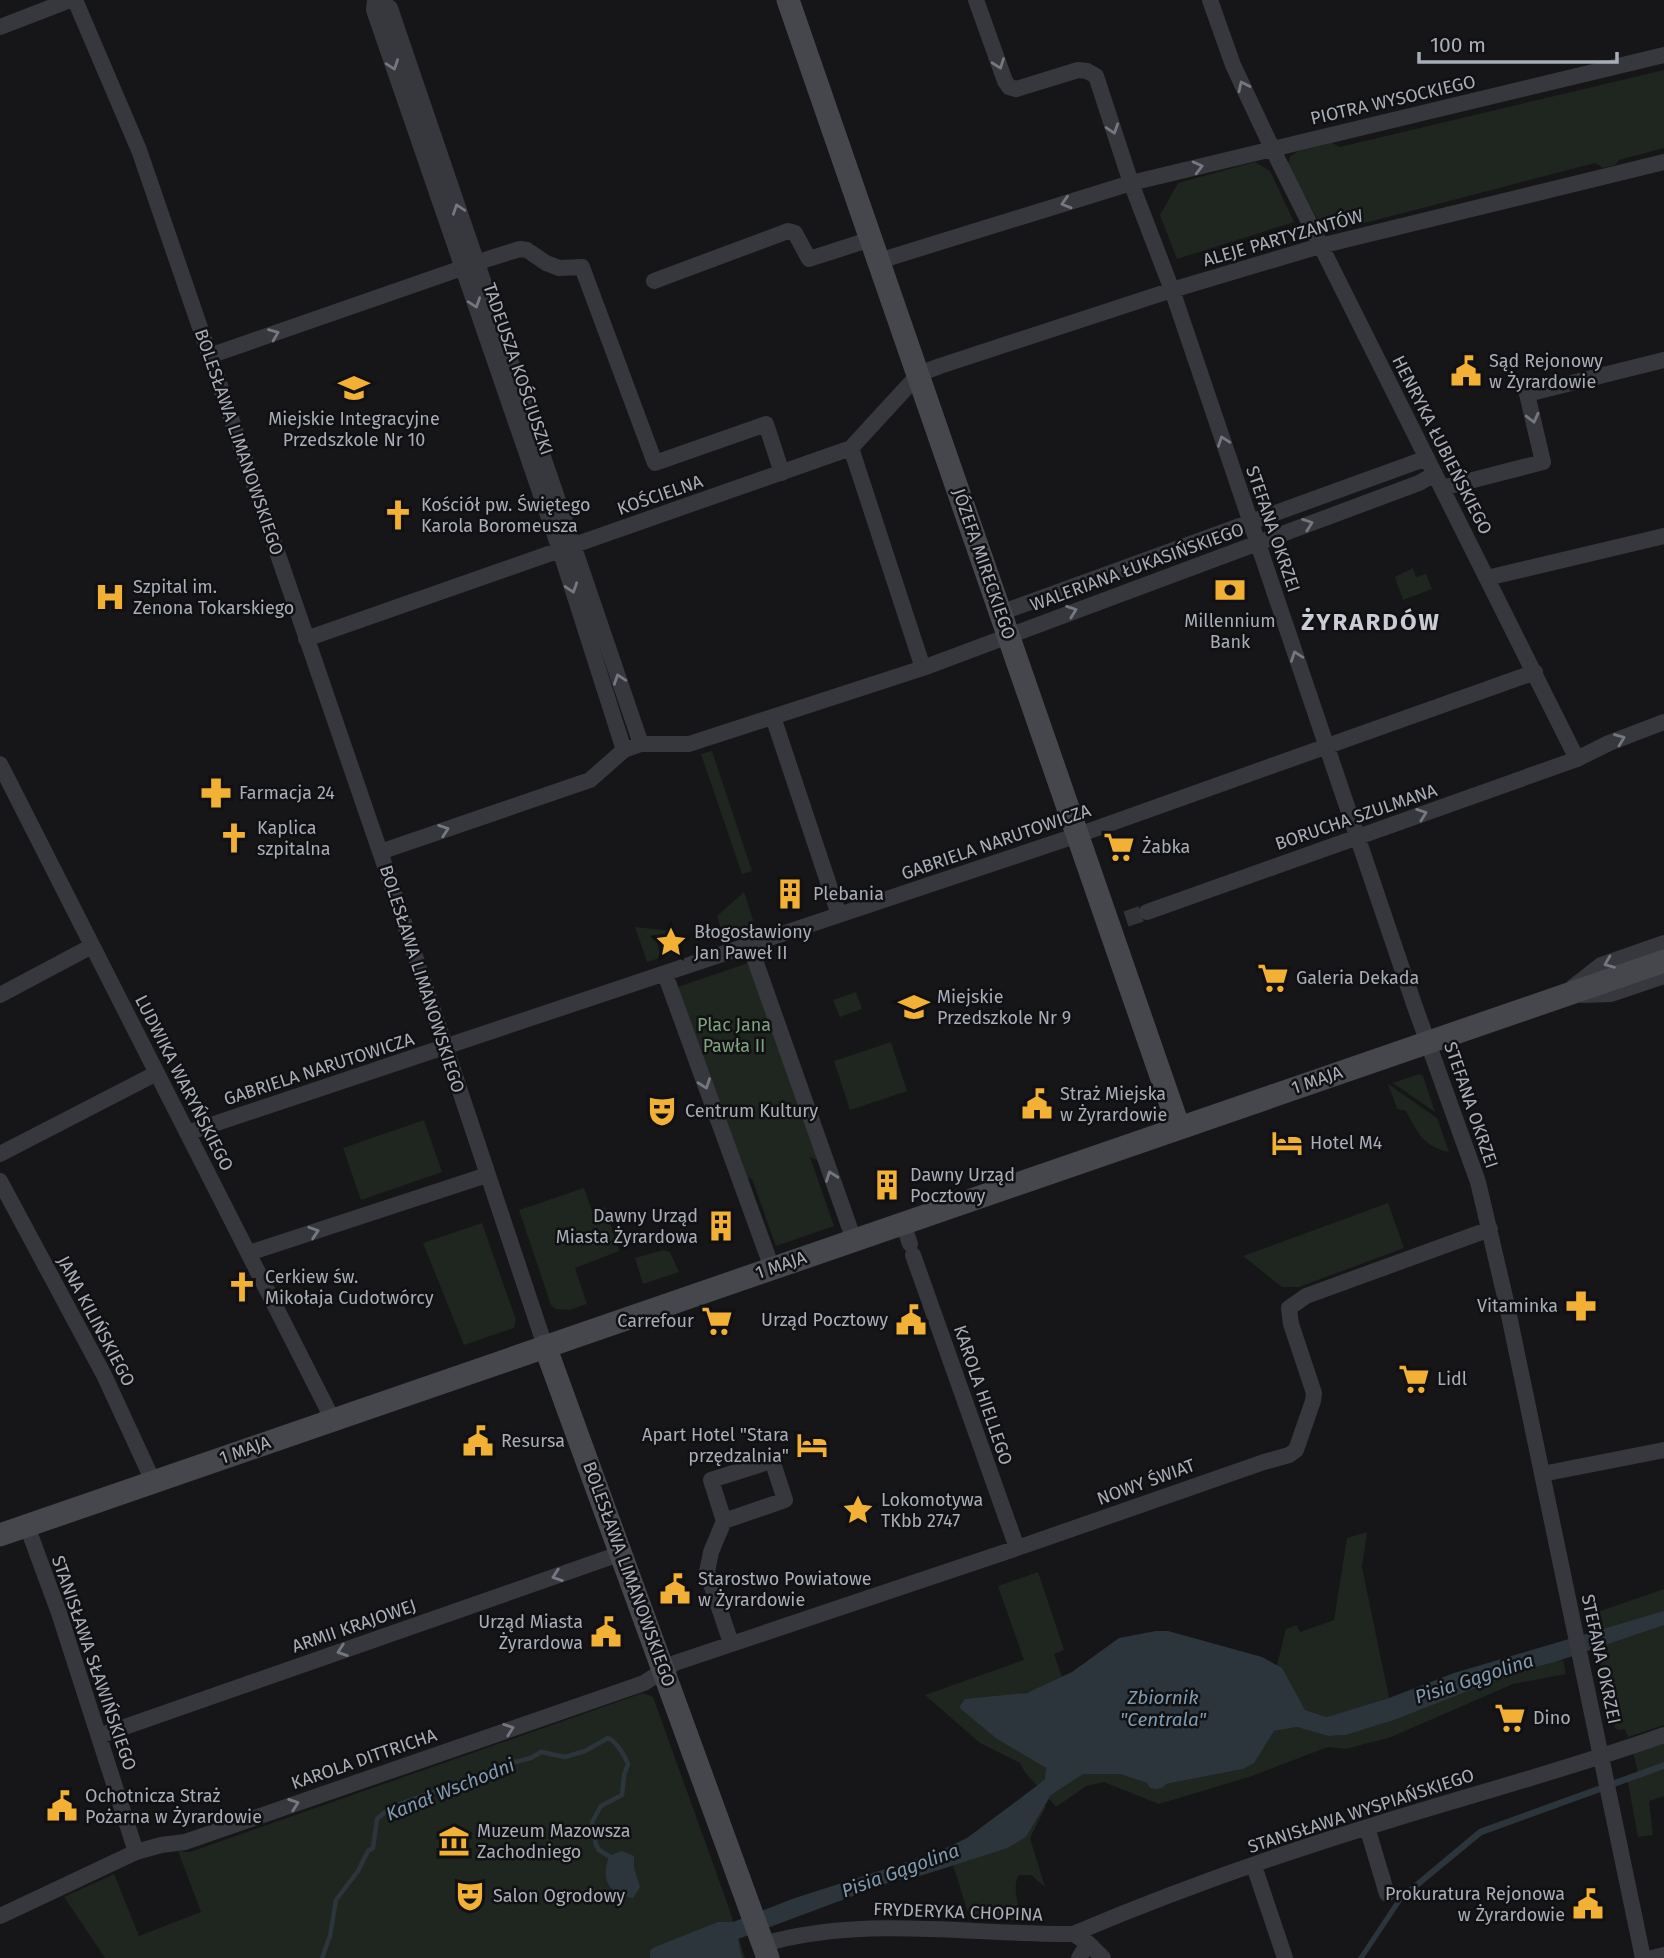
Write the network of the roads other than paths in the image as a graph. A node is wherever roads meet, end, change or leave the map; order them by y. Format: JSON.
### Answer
{"nodes":[{"id":1,"x":72,"y":0,"type":"edge"},
{"id":2,"x":377,"y":0,"type":"edge"},
{"id":3,"x":788,"y":0,"type":"edge"},
{"id":4,"x":976,"y":0,"type":"edge"},
{"id":5,"x":1210,"y":0,"type":"edge"},
{"id":6,"x":0,"y":27,"type":"edge"},
{"id":7,"x":1664,"y":55,"type":"edge"},
{"id":8,"x":1272,"y":148,"type":"junction"},
{"id":9,"x":1664,"y":162,"type":"edge"},
{"id":10,"x":1131,"y":183,"type":"junction"},
{"id":11,"x":871,"y":239,"type":"junction"},
{"id":12,"x":1320,"y":246,"type":"junction"},
{"id":13,"x":879,"y":261,"type":"junction"},
{"id":14,"x":463,"y":269,"type":"junction"},
{"id":15,"x":654,"y":281,"type":"dead end"},
{"id":16,"x":1172,"y":290,"type":"junction"},
{"id":17,"x":209,"y":356,"type":"junction"},
{"id":18,"x":1664,"y":360,"type":"edge"},
{"id":19,"x":919,"y":374,"type":"junction"},
{"id":20,"x":851,"y":448,"type":"junction"},
{"id":21,"x":1427,"y":458,"type":"junction"},
{"id":22,"x":782,"y":473,"type":"junction"},
{"id":23,"x":1438,"y":481,"type":"junction"},
{"id":24,"x":1251,"y":523,"type":"junction"},
{"id":25,"x":1664,"y":536,"type":"edge"},
{"id":26,"x":1258,"y":543,"type":"junction"},
{"id":27,"x":567,"y":548,"type":"junction"},
{"id":28,"x":1487,"y":578,"type":"junction"},
{"id":29,"x":1000,"y":613,"type":"junction"},
{"id":30,"x":1008,"y":635,"type":"junction"},
{"id":31,"x":306,"y":639,"type":"junction"},
{"id":32,"x":923,"y":668,"type":"junction"},
{"id":33,"x":1535,"y":672,"type":"junction"},
{"id":34,"x":773,"y":717,"type":"junction"},
{"id":35,"x":1664,"y":722,"type":"edge"},
{"id":36,"x":640,"y":744,"type":"junction"},
{"id":37,"x":1327,"y":745,"type":"junction"},
{"id":38,"x":624,"y":750,"type":"junction"},
{"id":39,"x":1577,"y":759,"type":"junction"},
{"id":40,"x":0,"y":764,"type":"edge"},
{"id":41,"x":1079,"y":835,"type":"junction"},
{"id":42,"x":1358,"y":837,"type":"junction"},
{"id":43,"x":380,"y":852,"type":"junction"},
{"id":44,"x":1147,"y":912,"type":"tunnel mouth"},
{"id":45,"x":839,"y":915,"type":"junction"},
{"id":46,"x":1664,"y":943,"type":"edge"},
{"id":47,"x":92,"y":946,"type":"junction"},
{"id":48,"x":750,"y":946,"type":"junction"},
{"id":49,"x":1664,"y":961,"type":"edge"},
{"id":50,"x":665,"y":974,"type":"junction"},
{"id":51,"x":1664,"y":976,"type":"edge"},
{"id":52,"x":0,"y":995,"type":"edge"},
{"id":53,"x":1563,"y":996,"type":"junction"},
{"id":54,"x":1428,"y":1042,"type":"junction"},
{"id":55,"x":446,"y":1047,"type":"junction"},
{"id":56,"x":157,"y":1073,"type":"junction"},
{"id":57,"x":1179,"y":1128,"type":"junction"},
{"id":58,"x":187,"y":1133,"type":"junction"},
{"id":59,"x":0,"y":1154,"type":"edge"},
{"id":60,"x":487,"y":1175,"type":"junction"},
{"id":61,"x":0,"y":1181,"type":"edge"},
{"id":62,"x":1490,"y":1229,"type":"junction"},
{"id":63,"x":854,"y":1240,"type":"junction"},
{"id":64,"x":909,"y":1241,"type":"junction"},
{"id":65,"x":249,"y":1253,"type":"junction"},
{"id":66,"x":772,"y":1268,"type":"junction"},
{"id":67,"x":545,"y":1346,"type":"junction"},
{"id":68,"x":333,"y":1420,"type":"junction"},
{"id":69,"x":1664,"y":1450,"type":"edge"},
{"id":70,"x":1542,"y":1474,"type":"junction"},
{"id":71,"x":153,"y":1481,"type":"junction"},
{"id":72,"x":724,"y":1521,"type":"junction"},
{"id":73,"x":27,"y":1526,"type":"junction"},
{"id":74,"x":0,"y":1535,"type":"edge"},
{"id":75,"x":1017,"y":1548,"type":"junction"},
{"id":76,"x":622,"y":1553,"type":"junction"},
{"id":77,"x":731,"y":1643,"type":"junction"},
{"id":78,"x":664,"y":1670,"type":"junction"},
{"id":79,"x":1664,"y":1735,"type":"edge"},
{"id":80,"x":99,"y":1736,"type":"junction"},
{"id":81,"x":1603,"y":1765,"type":"junction"},
{"id":82,"x":1367,"y":1827,"type":"junction"},
{"id":83,"x":136,"y":1852,"type":"junction"},
{"id":84,"x":1254,"y":1866,"type":"junction"},
{"id":85,"x":1387,"y":1894,"type":"dead end"},
{"id":86,"x":0,"y":1916,"type":"edge"},
{"id":87,"x":1073,"y":1934,"type":"junction"},
{"id":88,"x":1088,"y":1943,"type":"junction"},
{"id":89,"x":764,"y":1946,"type":"edge"},
{"id":90,"x":1664,"y":1955,"type":"edge"},
{"id":91,"x":1079,"y":1958,"type":"edge"},
{"id":92,"x":1102,"y":1958,"type":"edge"},
{"id":93,"x":1285,"y":1958,"type":"edge"},
{"id":94,"x":1643,"y":1958,"type":"edge"},
{"id":95,"x":1652,"y":1958,"type":"edge"}],
"edges":[{"from":1,"to":6,"type":"street"},
{"from":1,"to":17,"type":"street","name":"BOLESŁAWA LIMANOWSKIEGO"},
{"from":2,"to":14,"type":"street","name":"TADEUSZA KOŚCIUSZKI"},
{"from":3,"to":11,"type":"street","name":"JÓZEFA MIRECKIEGO"},
{"from":4,"to":10,"type":"street","one_way":true},
{"from":8,"to":5,"type":"street","name":"HENRYKA ŁUBIEŃSKIEGO","one_way":true},
{"from":7,"to":8,"type":"street","name":"PIOTRA WYSOCKIEGO"},
{"from":10,"to":8,"type":"street","name":"PIOTRA WYSOCKIEGO","one_way":true},
{"from":8,"to":12,"type":"street","name":"HENRYKA ŁUBIEŃSKIEGO"},
{"from":9,"to":12,"type":"street","name":"ALEJE PARTYZANTÓW"},
{"from":10,"to":13,"type":"street","name":"PIOTRA WYSOCKIEGO","one_way":true},
{"from":10,"to":16,"type":"street"},
{"from":11,"to":13,"type":"street","name":"JÓZEFA MIRECKIEGO"},
{"from":11,"to":15,"type":"street"},
{"from":12,"to":16,"type":"street","name":"ALEJE PARTYZANTÓW"},
{"from":12,"to":21,"type":"street","name":"HENRYKA ŁUBIEŃSKIEGO"},
{"from":13,"to":19,"type":"street","name":"JÓZEFA MIRECKIEGO"},
{"from":17,"to":14,"type":"street","one_way":true},
{"from":14,"to":22,"type":"street"},
{"from":14,"to":27,"type":"street","name":"TADEUSZA KOŚCIUSZKI"},
{"from":16,"to":19,"type":"street","name":"ALEJE PARTYZANTÓW"},
{"from":24,"to":16,"type":"street","name":"STEFANA OKRZEI","one_way":true},
{"from":17,"to":31,"type":"street","name":"BOLESŁAWA LIMANOWSKIEGO"},
{"from":18,"to":23,"type":"street","name":"WALERIANA ŁUKASIŃSKIEGO","one_way":true},
{"from":19,"to":20,"type":"street","name":"KOŚCIELNA"},
{"from":19,"to":29,"type":"street","name":"JÓZEFA MIRECKIEGO"},
{"from":20,"to":22,"type":"street","name":"KOŚCIELNA"},
{"from":20,"to":32,"type":"street"},
{"from":21,"to":23,"type":"street","name":"HENRYKA ŁUBIEŃSKIEGO"},
{"from":21,"to":24,"type":"street","name":"WALERIANA ŁUKASIŃSKIEGO"},
{"from":22,"to":27,"type":"street","name":"KOŚCIELNA"},
{"from":26,"to":23,"type":"street","name":"WALERIANA ŁUKASIŃSKIEGO","one_way":true},
{"from":23,"to":28,"type":"street","name":"HENRYKA ŁUBIEŃSKIEGO"},
{"from":24,"to":26,"type":"street","name":"STEFANA OKRZEI"},
{"from":24,"to":29,"type":"street","name":"WALERIANA ŁUKASIŃSKIEGO"},
{"from":25,"to":28,"type":"street"},
{"from":30,"to":26,"type":"street","name":"WALERIANA ŁUKASIŃSKIEGO","one_way":true},
{"from":37,"to":26,"type":"street","name":"STEFANA OKRZEI","one_way":true},
{"from":27,"to":31,"type":"street","name":"KOŚCIELNA"},
{"from":36,"to":27,"type":"street","name":"TADEUSZA KOŚCIUSZKI","one_way":true},
{"from":27,"to":38,"type":"street","name":"TADEUSZA KOŚCIUSZKI","one_way":true},
{"from":28,"to":33,"type":"street","name":"HENRYKA ŁUBIEŃSKIEGO"},
{"from":29,"to":30,"type":"street","name":"JÓZEFA MIRECKIEGO"},
{"from":30,"to":32,"type":"street","name":"WALERIANA ŁUKASIŃSKIEGO"},
{"from":30,"to":41,"type":"street","name":"JÓZEFA MIRECKIEGO"},
{"from":31,"to":43,"type":"street","name":"BOLESŁAWA LIMANOWSKIEGO"},
{"from":32,"to":34,"type":"street","name":"WALERIANA ŁUKASIŃSKIEGO"},
{"from":33,"to":37,"type":"street","name":"GABRIELA NARUTOWICZA"},
{"from":33,"to":39,"type":"street","name":"HENRYKA ŁUBIEŃSKIEGO"},
{"from":34,"to":36,"type":"street","name":"WALERIANA ŁUKASIŃSKIEGO"},
{"from":34,"to":45,"type":"street"},
{"from":39,"to":35,"type":"street","name":"BORUCHA SZULMANA","one_way":true},
{"from":36,"to":38,"type":"street"},
{"from":37,"to":41,"type":"street","name":"GABRIELA NARUTOWICZA"},
{"from":37,"to":42,"type":"street","name":"STEFANA OKRZEI"},
{"from":43,"to":38,"type":"street","one_way":true},
{"from":42,"to":39,"type":"street","name":"BORUCHA SZULMANA","one_way":true},
{"from":40,"to":47,"type":"street","name":"LUDWIKA WARYŃSKIEGO"},
{"from":41,"to":45,"type":"street","name":"GABRIELA NARUTOWICZA"},
{"from":41,"to":57,"type":"street","name":"JÓZEFA MIRECKIEGO"},
{"from":42,"to":44,"type":"street","name":"BORUCHA SZULMANA"},
{"from":42,"to":54,"type":"street","name":"STEFANA OKRZEI"},
{"from":43,"to":55,"type":"street","name":"BOLESŁAWA LIMANOWSKIEGO"},
{"from":45,"to":48,"type":"street","name":"GABRIELA NARUTOWICZA"},
{"from":46,"to":53,"type":"street","name":"1 MAJA","one_way":true},
{"from":47,"to":52,"type":"street"},
{"from":47,"to":56,"type":"street","name":"LUDWIKA WARYŃSKIEGO"},
{"from":48,"to":50,"type":"street","name":"GABRIELA NARUTOWICZA"},
{"from":63,"to":48,"type":"street","one_way":true},
{"from":49,"to":53,"type":"street","name":"1 MAJA"},
{"from":50,"to":55,"type":"street","name":"GABRIELA NARUTOWICZA"},
{"from":50,"to":66,"type":"street","one_way":true},
{"from":51,"to":53,"type":"street","name":"1 MAJA"},
{"from":53,"to":54,"type":"street","name":"1 MAJA"},
{"from":54,"to":57,"type":"street","name":"1 MAJA"},
{"from":54,"to":62,"type":"street","name":"STEFANA OKRZEI"},
{"from":55,"to":58,"type":"street","name":"GABRIELA NARUTOWICZA"},
{"from":55,"to":60,"type":"street","name":"BOLESŁAWA LIMANOWSKIEGO"},
{"from":56,"to":58,"type":"street","name":"LUDWIKA WARYŃSKIEGO"},
{"from":56,"to":59,"type":"street"},
{"from":57,"to":64,"type":"street","name":"1 MAJA"},
{"from":58,"to":65,"type":"street","name":"LUDWIKA WARYŃSKIEGO"},
{"from":65,"to":60,"type":"street","one_way":true},
{"from":60,"to":67,"type":"street","name":"BOLESŁAWA LIMANOWSKIEGO"},
{"from":61,"to":71,"type":"street","name":"JANA KILIŃSKIEGO"},
{"from":62,"to":70,"type":"street","name":"STEFANA OKRZEI"},
{"from":62,"to":75,"type":"street","name":"NOWY ŚWIAT"},
{"from":63,"to":64,"type":"street","name":"1 MAJA"},
{"from":63,"to":66,"type":"street","name":"1 MAJA"},
{"from":64,"to":75,"type":"street","name":"KAROLA HIELLEGO"},
{"from":65,"to":68,"type":"street","name":"LUDWIKA WARYŃSKIEGO"},
{"from":66,"to":67,"type":"street","name":"1 MAJA"},
{"from":67,"to":68,"type":"street","name":"1 MAJA"},
{"from":67,"to":76,"type":"street","name":"BOLESŁAWA LIMANOWSKIEGO"},
{"from":68,"to":71,"type":"street","name":"1 MAJA"},
{"from":69,"to":70,"type":"street"},
{"from":70,"to":81,"type":"street","name":"STEFANA OKRZEI"},
{"from":71,"to":73,"type":"street","name":"1 MAJA"},
{"from":72,"to":72,"type":"street"},
{"from":72,"to":77,"type":"street"},
{"from":73,"to":74,"type":"street","name":"1 MAJA"},
{"from":73,"to":80,"type":"street","name":"STANISŁAWA SŁAWIŃSKIEGO"},
{"from":75,"to":77,"type":"street","name":"NOWY ŚWIAT"},
{"from":76,"to":78,"type":"street","name":"BOLESŁAWA LIMANOWSKIEGO"},
{"from":76,"to":80,"type":"street","name":"ARMII KRAJOWEJ","one_way":true},
{"from":77,"to":78,"type":"street","name":"NOWY ŚWIAT"},
{"from":83,"to":78,"type":"street","name":"KAROLA DITTRICHA","one_way":true},
{"from":78,"to":89,"type":"street","name":"BOLESŁAWA LIMANOWSKIEGO"},
{"from":79,"to":81,"type":"street","name":"STANISŁAWA WYSPIAŃSKIEGO"},
{"from":80,"to":83,"type":"street","name":"STANISŁAWA SŁAWIŃSKIEGO"},
{"from":81,"to":82,"type":"street","name":"STANISŁAWA WYSPIAŃSKIEGO"},
{"from":81,"to":94,"type":"street","name":"STEFANA OKRZEI"},
{"from":82,"to":84,"type":"street","name":"STANISŁAWA WYSPIAŃSKIEGO"},
{"from":82,"to":85,"type":"street"},
{"from":83,"to":86,"type":"street","name":"KAROLA DITTRICHA"},
{"from":84,"to":87,"type":"street","name":"STANISŁAWA WYSPIAŃSKIEGO"},
{"from":84,"to":93,"type":"street"},
{"from":87,"to":88,"type":"street","name":"FRYDERYKA CHOPINA"},
{"from":87,"to":89,"type":"street","name":"FRYDERYKA CHOPINA"},
{"from":88,"to":91,"type":"street"},
{"from":88,"to":92,"type":"street","name":"FRYDERYKA CHOPINA"},
{"from":90,"to":95,"type":"street"}]}
